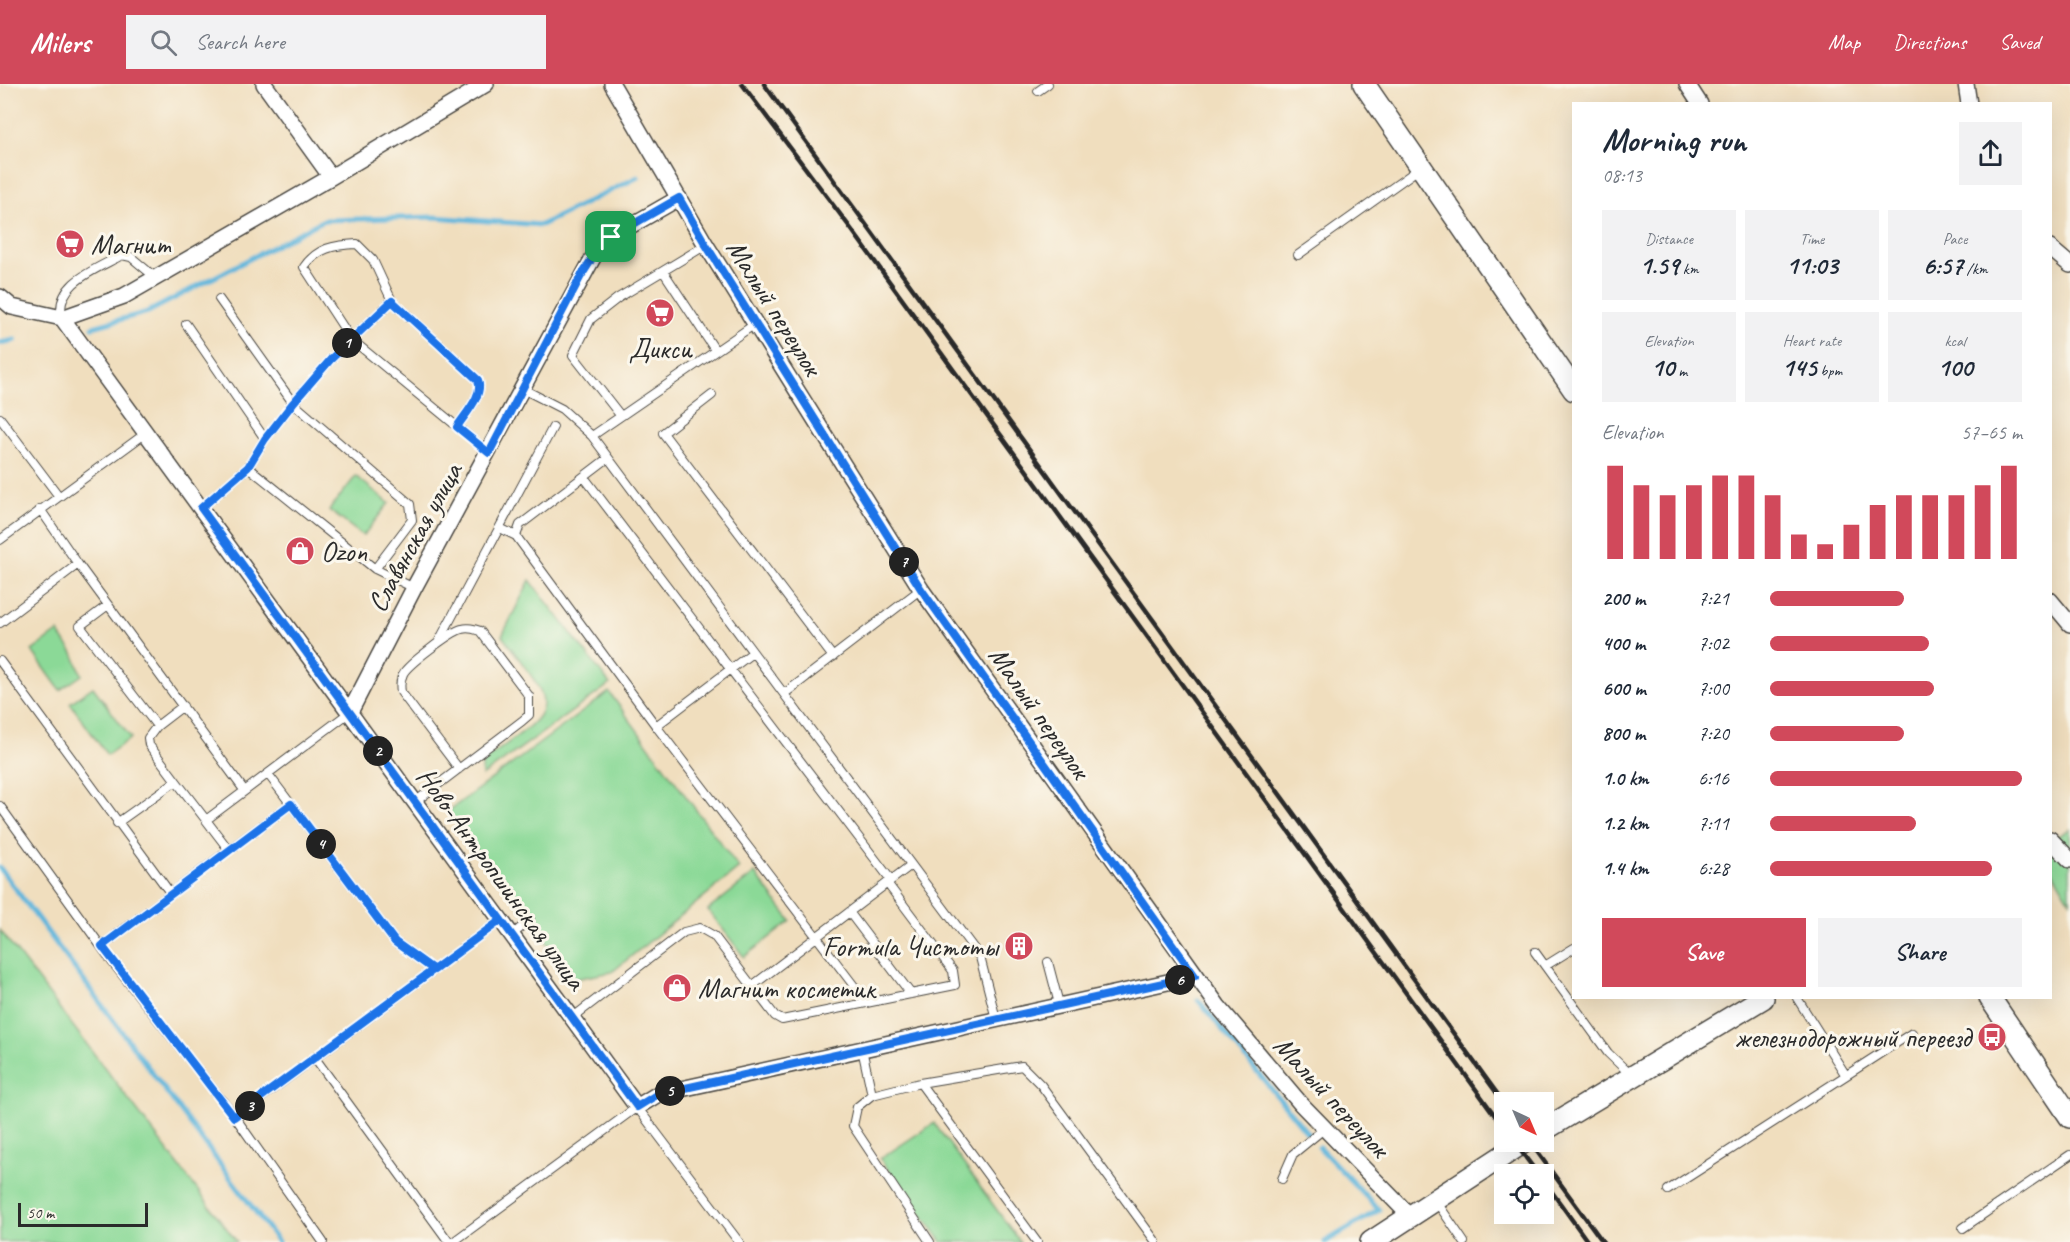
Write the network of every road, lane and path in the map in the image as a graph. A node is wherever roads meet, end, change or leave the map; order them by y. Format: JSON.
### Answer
{"nodes":[{"id":1,"x":264,"y":84,"type":"edge"},
{"id":2,"x":486,"y":84,"type":"edge"},
{"id":3,"x":612,"y":84,"type":"edge"},
{"id":4,"x":1048,"y":84,"type":"edge"},
{"id":5,"x":1364,"y":84,"type":"edge"},
{"id":6,"x":1687,"y":84,"type":"edge"},
{"id":7,"x":1966,"y":84,"type":"edge"},
{"id":8,"x":1038,"y":90,"type":"dead end"},
{"id":9,"x":1699,"y":102,"type":"edge"},
{"id":10,"x":1969,"y":102,"type":"edge"},
{"id":11,"x":1421,"y":167,"type":"junction"},
{"id":12,"x":332,"y":177,"type":"junction"},
{"id":13,"x":679,"y":198,"type":"junction"},
{"id":14,"x":706,"y":245,"type":"junction"},
{"id":15,"x":2052,"y":250,"type":"edge"},
{"id":16,"x":1298,"y":255,"type":"dead end"},
{"id":17,"x":2070,"y":265,"type":"edge"},
{"id":18,"x":663,"y":271,"type":"junction"},
{"id":19,"x":156,"y":278,"type":"junction"},
{"id":20,"x":0,"y":297,"type":"edge"},
{"id":21,"x":219,"y":299,"type":"dead end"},
{"id":22,"x":392,"y":301,"type":"junction"},
{"id":23,"x":186,"y":324,"type":"dead end"},
{"id":24,"x":755,"y":324,"type":"junction"},
{"id":25,"x":66,"y":325,"type":"junction"},
{"id":26,"x":351,"y":339,"type":"junction"},
{"id":27,"x":715,"y":350,"type":"junction"},
{"id":28,"x":1572,"y":387,"type":"edge"},
{"id":29,"x":523,"y":389,"type":"junction"},
{"id":30,"x":711,"y":395,"type":"dead end"},
{"id":31,"x":293,"y":403,"type":"junction"},
{"id":32,"x":620,"y":415,"type":"junction"},
{"id":33,"x":0,"y":418,"type":"edge"},
{"id":34,"x":457,"y":427,"type":"junction"},
{"id":35,"x":553,"y":427,"type":"dead end"},
{"id":36,"x":148,"y":432,"type":"junction"},
{"id":37,"x":592,"y":436,"type":"junction"},
{"id":38,"x":265,"y":439,"type":"junction"},
{"id":39,"x":489,"y":453,"type":"junction"},
{"id":40,"x":608,"y":458,"type":"junction"},
{"id":41,"x":248,"y":467,"type":"junction"},
{"id":42,"x":584,"y":477,"type":"junction"},
{"id":43,"x":58,"y":495,"type":"junction"},
{"id":44,"x":201,"y":508,"type":"junction"},
{"id":45,"x":40,"y":509,"type":"junction"},
{"id":46,"x":500,"y":528,"type":"junction"},
{"id":47,"x":516,"y":536,"type":"junction"},
{"id":48,"x":0,"y":540,"type":"edge"},
{"id":49,"x":78,"y":564,"type":"junction"},
{"id":50,"x":375,"y":569,"type":"junction"},
{"id":51,"x":414,"y":588,"type":"junction"},
{"id":52,"x":921,"y":589,"type":"junction"},
{"id":53,"x":2052,"y":602,"type":"edge"},
{"id":54,"x":108,"y":605,"type":"junction"},
{"id":55,"x":0,"y":623,"type":"edge"},
{"id":56,"x":2070,"y":624,"type":"edge"},
{"id":57,"x":437,"y":645,"type":"junction"},
{"id":58,"x":752,"y":653,"type":"junction"},
{"id":59,"x":833,"y":657,"type":"junction"},
{"id":60,"x":0,"y":660,"type":"edge"},
{"id":61,"x":731,"y":669,"type":"junction"},
{"id":62,"x":784,"y":694,"type":"junction"},
{"id":63,"x":183,"y":706,"type":"junction"},
{"id":64,"x":350,"y":712,"type":"junction"},
{"id":65,"x":157,"y":726,"type":"junction"},
{"id":66,"x":656,"y":726,"type":"junction"},
{"id":67,"x":459,"y":769,"type":"junction"},
{"id":68,"x":268,"y":774,"type":"junction"},
{"id":69,"x":176,"y":781,"type":"junction"},
{"id":70,"x":244,"y":790,"type":"junction"},
{"id":71,"x":415,"y":802,"type":"junction"},
{"id":72,"x":291,"y":804,"type":"junction"},
{"id":73,"x":0,"y":806,"type":"edge"},
{"id":74,"x":206,"y":820,"type":"junction"},
{"id":75,"x":117,"y":823,"type":"junction"},
{"id":76,"x":2052,"y":841,"type":"edge"},
{"id":77,"x":229,"y":850,"type":"junction"},
{"id":78,"x":2070,"y":860,"type":"edge"},
{"id":79,"x":911,"y":865,"type":"junction"},
{"id":80,"x":889,"y":881,"type":"junction"},
{"id":81,"x":171,"y":894,"type":"junction"},
{"id":82,"x":849,"y":912,"type":"junction"},
{"id":83,"x":501,"y":920,"type":"junction"},
{"id":84,"x":530,"y":920,"type":"dead end"},
{"id":85,"x":512,"y":935,"type":"junction"},
{"id":86,"x":817,"y":936,"type":"junction"},
{"id":87,"x":102,"y":946,"type":"junction"},
{"id":88,"x":1572,"y":949,"type":"edge"},
{"id":89,"x":1535,"y":952,"type":"dead end"},
{"id":90,"x":1048,"y":962,"type":"dead end"},
{"id":91,"x":1545,"y":966,"type":"junction"},
{"id":92,"x":434,"y":970,"type":"junction"},
{"id":93,"x":1195,"y":976,"type":"junction"},
{"id":94,"x":752,"y":986,"type":"junction"},
{"id":95,"x":911,"y":994,"type":"junction"},
{"id":96,"x":1761,"y":999,"type":"edge"},
{"id":97,"x":1798,"y":999,"type":"edge"},
{"id":98,"x":1991,"y":999,"type":"edge"},
{"id":99,"x":867,"y":1003,"type":"junction"},
{"id":100,"x":1059,"y":1004,"type":"junction"},
{"id":101,"x":572,"y":1018,"type":"junction"},
{"id":102,"x":996,"y":1019,"type":"junction"},
{"id":103,"x":1912,"y":1033,"type":"dead end"},
{"id":104,"x":862,"y":1049,"type":"junction"},
{"id":105,"x":315,"y":1058,"type":"junction"},
{"id":106,"x":1845,"y":1074,"type":"junction"},
{"id":107,"x":1633,"y":1076,"type":"junction"},
{"id":108,"x":920,"y":1083,"type":"junction"},
{"id":109,"x":872,"y":1095,"type":"junction"},
{"id":110,"x":637,"y":1107,"type":"junction"},
{"id":111,"x":234,"y":1117,"type":"junction"},
{"id":112,"x":2070,"y":1117,"type":"edge"},
{"id":113,"x":1554,"y":1124,"type":"edge"},
{"id":114,"x":1325,"y":1128,"type":"junction"},
{"id":115,"x":1509,"y":1152,"type":"edge"},
{"id":116,"x":2070,"y":1155,"type":"edge"},
{"id":117,"x":1282,"y":1179,"type":"dead end"},
{"id":118,"x":1668,"y":1190,"type":"dead end"},
{"id":119,"x":1436,"y":1201,"type":"junction"},
{"id":120,"x":1411,"y":1217,"type":"junction"},
{"id":121,"x":1963,"y":1228,"type":"dead end"},
{"id":122,"x":323,"y":1242,"type":"edge"},
{"id":123,"x":451,"y":1242,"type":"edge"},
{"id":124,"x":739,"y":1242,"type":"edge"},
{"id":125,"x":930,"y":1242,"type":"edge"},
{"id":126,"x":1037,"y":1242,"type":"edge"},
{"id":127,"x":1156,"y":1242,"type":"edge"},
{"id":128,"x":1371,"y":1242,"type":"edge"},
{"id":129,"x":1464,"y":1242,"type":"edge"}],
"edges":[{"from":1,"to":12,"type":"street"},
{"from":2,"to":12,"type":"street"},
{"from":3,"to":13,"type":"street","name":"Малый переулок"},
{"from":4,"to":8,"type":"lane"},
{"from":5,"to":11,"type":"street"},
{"from":6,"to":9,"type":"street"},
{"from":7,"to":10,"type":"street"},
{"from":11,"to":16,"type":"lane"},
{"from":11,"to":28,"type":"street"},
{"from":12,"to":19,"type":"street"},
{"from":13,"to":14,"type":"street","name":"Малый переулок"},
{"from":13,"to":29,"type":"street","name":"Славянская улица"},
{"from":14,"to":18,"type":"lane"},
{"from":14,"to":24,"type":"street","name":"Малый переулок"},
{"from":15,"to":17,"type":"street"},
{"from":18,"to":27,"type":"lane"},
{"from":18,"to":32,"type":"lane"},
{"from":19,"to":25,"type":"street"},
{"from":19,"to":25,"type":"lane"},
{"from":20,"to":25,"type":"street"},
{"from":21,"to":31,"type":"lane"},
{"from":22,"to":26,"type":"lane"},
{"from":22,"to":26,"type":"lane"},
{"from":22,"to":34,"type":"lane"},
{"from":23,"to":38,"type":"lane"},
{"from":24,"to":27,"type":"lane"},
{"from":24,"to":52,"type":"street","name":"Малый переулок"},
{"from":25,"to":36,"type":"street","name":"Ново-Антропшинская улица"},
{"from":26,"to":31,"type":"lane"},
{"from":26,"to":34,"type":"lane"},
{"from":27,"to":32,"type":"lane"},
{"from":29,"to":37,"type":"lane"},
{"from":29,"to":39,"type":"street","name":"Славянская улица"},
{"from":30,"to":59,"type":"lane"},
{"from":31,"to":38,"type":"lane"},
{"from":31,"to":50,"type":"lane"},
{"from":32,"to":37,"type":"lane"},
{"from":33,"to":43,"type":"lane"},
{"from":34,"to":39,"type":"lane"},
{"from":35,"to":46,"type":"lane"},
{"from":36,"to":43,"type":"lane"},
{"from":36,"to":44,"type":"street","name":"Ново-Антропшинская улица"},
{"from":37,"to":40,"type":"lane"},
{"from":38,"to":41,"type":"lane"},
{"from":39,"to":51,"type":"street","name":"Славянская улица"},
{"from":40,"to":42,"type":"lane"},
{"from":40,"to":58,"type":"lane"},
{"from":41,"to":44,"type":"lane"},
{"from":41,"to":50,"type":"lane"},
{"from":42,"to":47,"type":"lane"},
{"from":42,"to":61,"type":"lane"},
{"from":43,"to":45,"type":"lane"},
{"from":44,"to":64,"type":"street","name":"Ново-Антропшинская улица"},
{"from":45,"to":48,"type":"lane"},
{"from":45,"to":49,"type":"lane"},
{"from":46,"to":47,"type":"lane"},
{"from":46,"to":57,"type":"lane"},
{"from":47,"to":66,"type":"lane"},
{"from":49,"to":54,"type":"lane"},
{"from":49,"to":55,"type":"lane"},
{"from":50,"to":51,"type":"lane"},
{"from":51,"to":64,"type":"street","name":"Славянская улица"},
{"from":52,"to":59,"type":"lane"},
{"from":52,"to":93,"type":"street","name":"Малый переулок"},
{"from":53,"to":56,"type":"street"},
{"from":54,"to":63,"type":"lane"},
{"from":54,"to":65,"type":"lane"},
{"from":57,"to":67,"type":"lane"},
{"from":57,"to":67,"type":"lane"},
{"from":58,"to":61,"type":"lane"},
{"from":58,"to":62,"type":"lane"},
{"from":59,"to":62,"type":"lane"},
{"from":60,"to":75,"type":"lane"},
{"from":61,"to":66,"type":"lane"},
{"from":61,"to":80,"type":"lane"},
{"from":62,"to":79,"type":"lane"},
{"from":63,"to":65,"type":"lane"},
{"from":63,"to":70,"type":"lane"},
{"from":64,"to":68,"type":"lane"},
{"from":64,"to":71,"type":"street","name":"Ново-Антропшинская улица"},
{"from":65,"to":69,"type":"lane"},
{"from":66,"to":86,"type":"lane"},
{"from":67,"to":71,"type":"lane"},
{"from":68,"to":70,"type":"lane"},
{"from":68,"to":72,"type":"lane"},
{"from":69,"to":74,"type":"lane"},
{"from":69,"to":75,"type":"lane"},
{"from":70,"to":74,"type":"lane"},
{"from":71,"to":83,"type":"street","name":"Ново-Антропшинская улица"},
{"from":72,"to":77,"type":"lane"},
{"from":72,"to":92,"type":"lane"},
{"from":73,"to":87,"type":"lane"},
{"from":74,"to":77,"type":"lane"},
{"from":75,"to":81,"type":"lane"},
{"from":76,"to":78,"type":"street"},
{"from":77,"to":81,"type":"lane"},
{"from":79,"to":80,"type":"lane"},
{"from":79,"to":102,"type":"lane"},
{"from":80,"to":82,"type":"lane"},
{"from":80,"to":95,"type":"lane"},
{"from":81,"to":87,"type":"lane"},
{"from":82,"to":86,"type":"lane"},
{"from":82,"to":95,"type":"lane"},
{"from":83,"to":85,"type":"street","name":"Ново-Антропшинская улица"},
{"from":83,"to":92,"type":"lane"},
{"from":84,"to":85,"type":"lane"},
{"from":85,"to":101,"type":"street","name":"Ново-Антропшинская улица"},
{"from":86,"to":94,"type":"lane"},
{"from":86,"to":99,"type":"lane"},
{"from":87,"to":111,"type":"lane"},
{"from":88,"to":91,"type":"lane"},
{"from":89,"to":91,"type":"lane"},
{"from":90,"to":100,"type":"lane"},
{"from":91,"to":107,"type":"lane"},
{"from":92,"to":105,"type":"lane"},
{"from":93,"to":100,"type":"street"},
{"from":93,"to":114,"type":"street","name":"Малый переулок"},
{"from":94,"to":99,"type":"lane"},
{"from":94,"to":101,"type":"lane"},
{"from":95,"to":99,"type":"lane"},
{"from":96,"to":107,"type":"street"},
{"from":97,"to":106,"type":"lane"},
{"from":98,"to":112,"type":"street"},
{"from":100,"to":102,"type":"street"},
{"from":101,"to":110,"type":"street","name":"Ново-Антропшинская улица"},
{"from":102,"to":104,"type":"street"},
{"from":103,"to":106,"type":"lane"},
{"from":104,"to":109,"type":"lane"},
{"from":104,"to":110,"type":"street"},
{"from":105,"to":111,"type":"lane"},
{"from":105,"to":123,"type":"lane"},
{"from":106,"to":118,"type":"lane"},
{"from":107,"to":113,"type":"street"},
{"from":108,"to":109,"type":"lane"},
{"from":108,"to":126,"type":"lane"},
{"from":108,"to":127,"type":"lane"},
{"from":109,"to":125,"type":"lane"},
{"from":110,"to":123,"type":"lane"},
{"from":110,"to":124,"type":"lane"},
{"from":111,"to":122,"type":"lane"},
{"from":114,"to":117,"type":"lane"},
{"from":114,"to":120,"type":"street","name":"Малый переулок"},
{"from":115,"to":119,"type":"street"},
{"from":116,"to":121,"type":"lane"},
{"from":119,"to":120,"type":"street"},
{"from":119,"to":129,"type":"lane"},
{"from":120,"to":128,"type":"street"}]}
